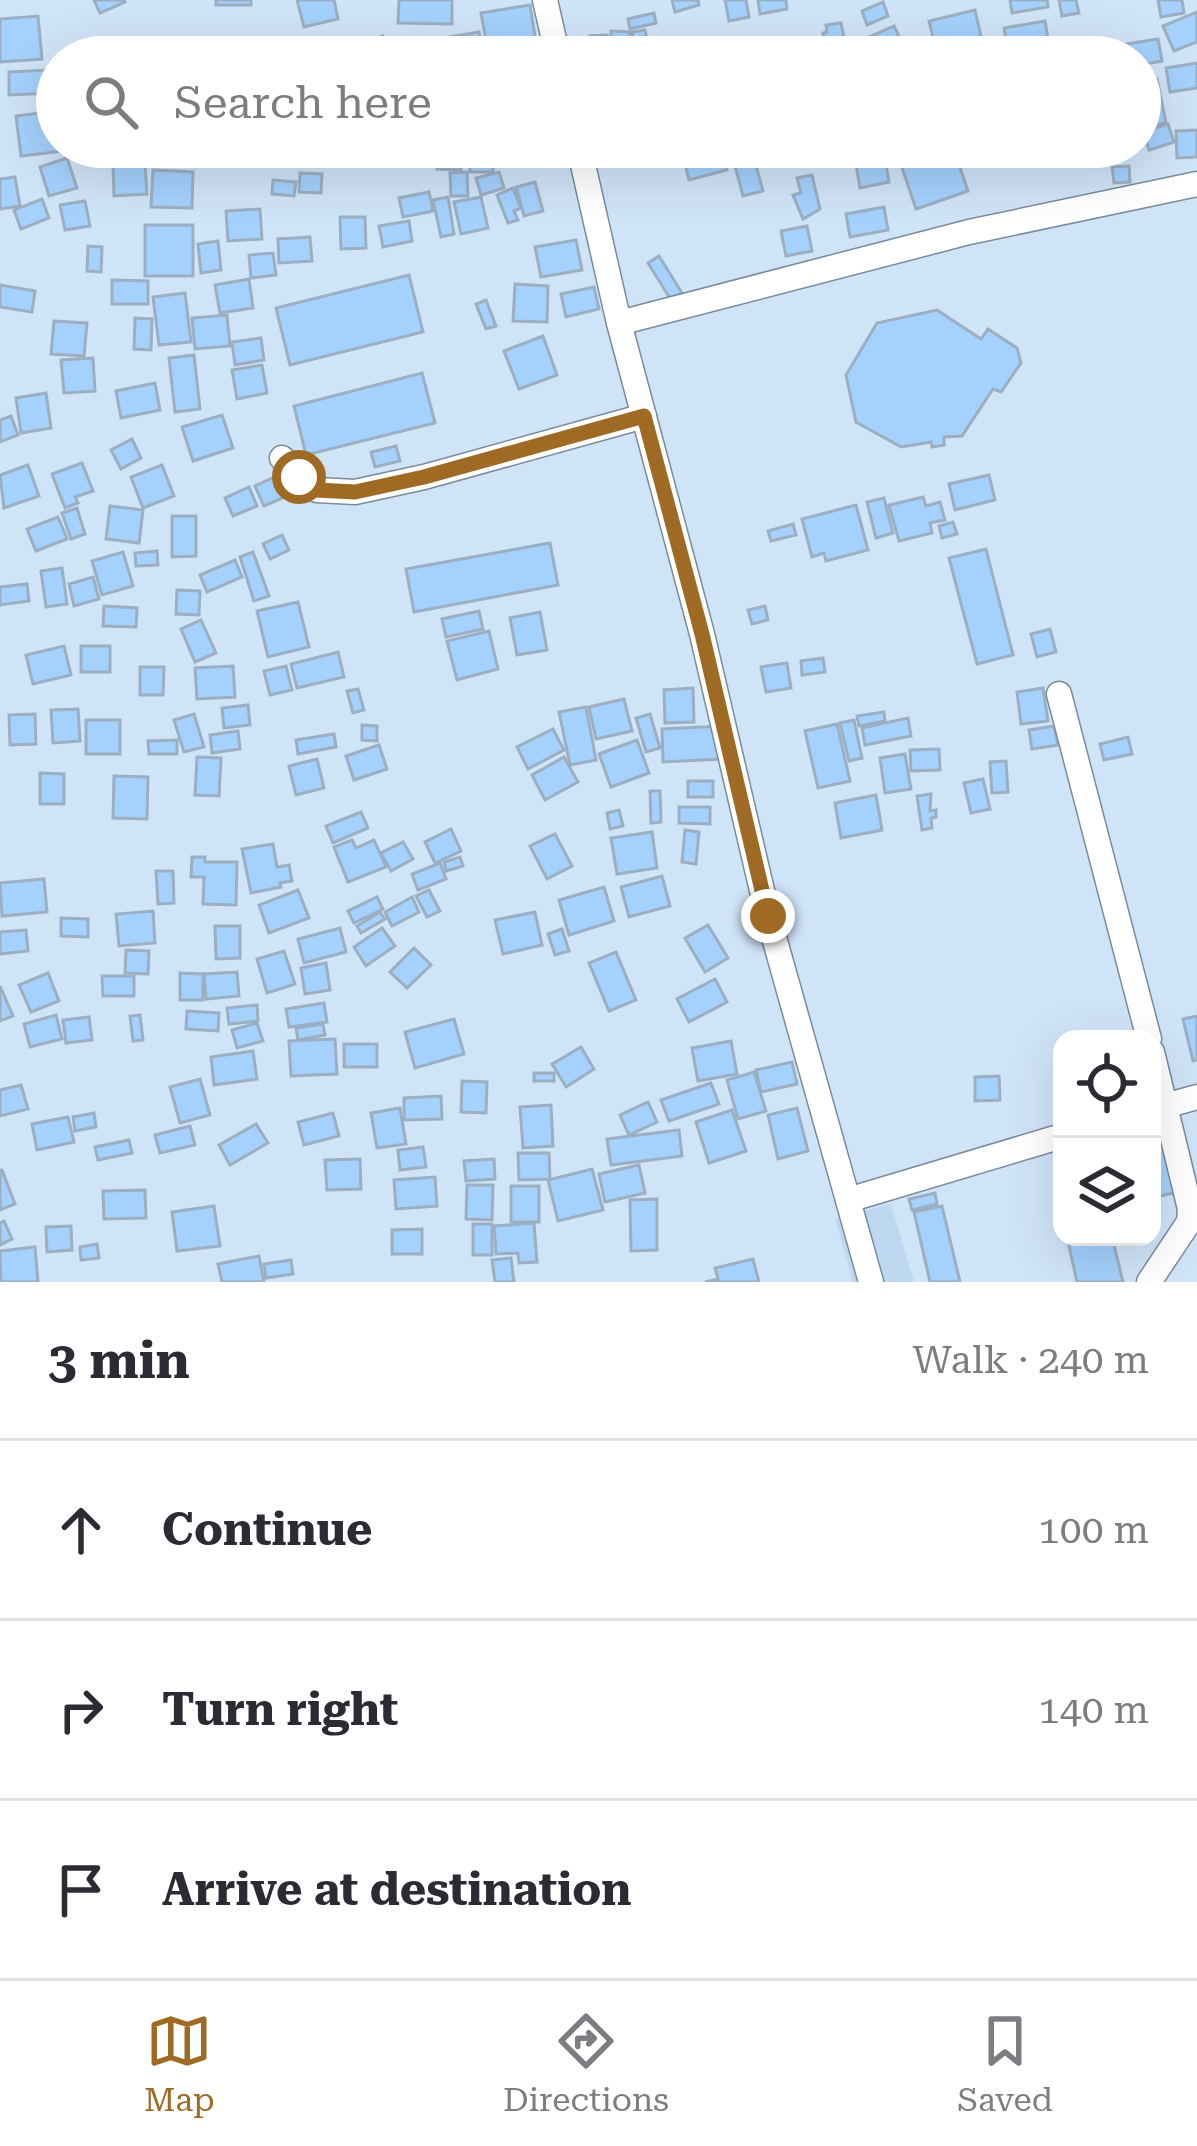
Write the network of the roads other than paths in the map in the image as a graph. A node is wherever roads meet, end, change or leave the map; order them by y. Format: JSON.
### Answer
{"nodes":[{"id":1,"x":545,"y":0,"type":"edge"},
{"id":2,"x":553,"y":36,"type":"edge"},
{"id":3,"x":584,"y":168,"type":"edge"},
{"id":4,"x":1197,"y":184,"type":"edge"},
{"id":5,"x":619,"y":323,"type":"junction"},
{"id":6,"x":644,"y":416,"type":"junction"},
{"id":7,"x":282,"y":458,"type":"dead end"},
{"id":8,"x":1059,"y":694,"type":"dead end"},
{"id":9,"x":1147,"y":1030,"type":"edge"},
{"id":10,"x":1197,"y":1096,"type":"edge"},
{"id":11,"x":1161,"y":1107,"type":"edge"},
{"id":12,"x":1161,"y":1115,"type":"edge"},
{"id":13,"x":1055,"y":1138,"type":"edge"},
{"id":14,"x":848,"y":1200,"type":"junction"},
{"id":15,"x":872,"y":1282,"type":"edge"},
{"id":16,"x":1149,"y":1282,"type":"edge"}],
"edges":[{"from":1,"to":2,"type":"street"},
{"from":3,"to":5,"type":"street"},
{"from":4,"to":5,"type":"street"},
{"from":5,"to":6,"type":"street"},
{"from":6,"to":7,"type":"street"},
{"from":6,"to":14,"type":"street"},
{"from":8,"to":9,"type":"street"},
{"from":10,"to":11,"type":"street"},
{"from":12,"to":16,"type":"street"},
{"from":13,"to":14,"type":"street"},
{"from":14,"to":15,"type":"street"}]}
